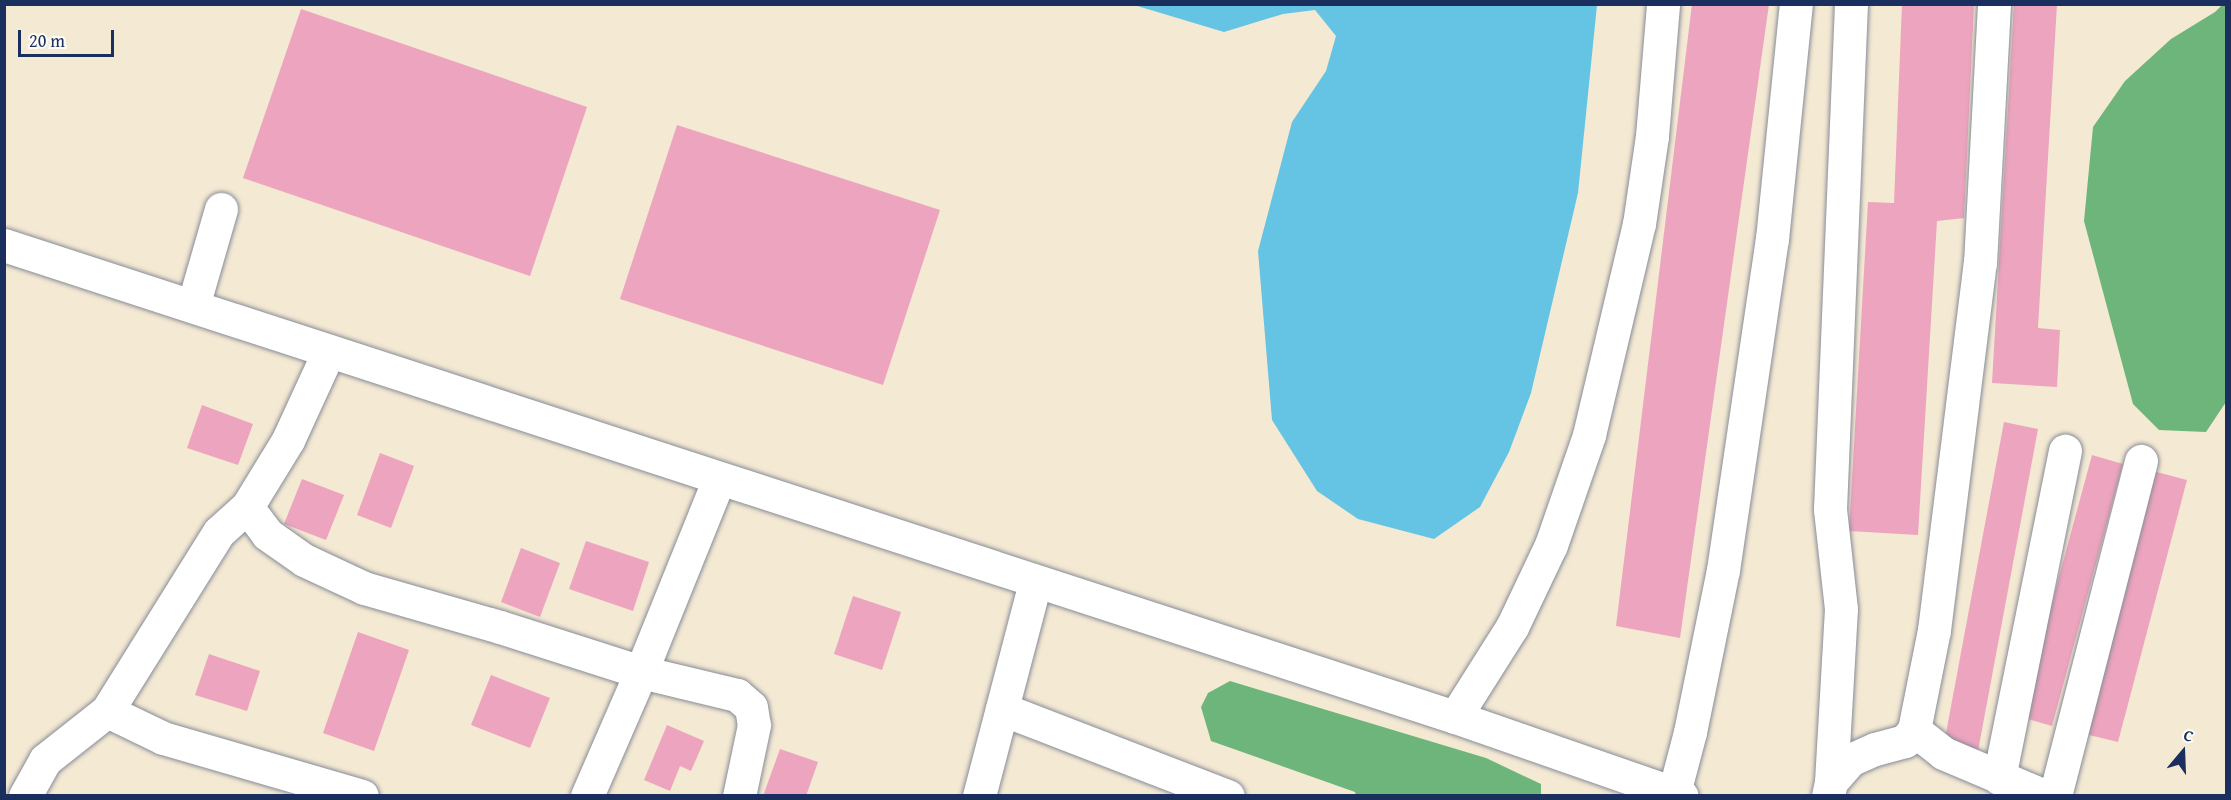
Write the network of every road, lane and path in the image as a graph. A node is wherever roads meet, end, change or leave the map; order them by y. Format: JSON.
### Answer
{"nodes":[{"id":1,"x":1663,"y":4,"type":"edge"},
{"id":2,"x":1796,"y":4,"type":"edge"},
{"id":3,"x":1851,"y":4,"type":"edge"},
{"id":4,"x":1994,"y":4,"type":"edge"},
{"id":5,"x":221,"y":209,"type":"dead end"},
{"id":6,"x":4,"y":245,"type":"edge"},
{"id":7,"x":193,"y":306,"type":"junction"},
{"id":8,"x":329,"y":351,"type":"junction"},
{"id":9,"x":2065,"y":451,"type":"dead end"},
{"id":10,"x":2141,"y":461,"type":"dead end"},
{"id":11,"x":719,"y":478,"type":"junction"},
{"id":12,"x":247,"y":507,"type":"junction"},
{"id":13,"x":1035,"y":582,"type":"junction"},
{"id":14,"x":640,"y":672,"type":"junction"},
{"id":15,"x":1002,"y":709,"type":"junction"},
{"id":16,"x":107,"y":711,"type":"junction"},
{"id":17,"x":1455,"y":717,"type":"junction"},
{"id":18,"x":1914,"y":730,"type":"junction"},
{"id":19,"x":1999,"y":778,"type":"junction"},
{"id":20,"x":1830,"y":789,"type":"edge"},
{"id":21,"x":1678,"y":794,"type":"edge"},
{"id":22,"x":26,"y":795,"type":"edge"},
{"id":23,"x":362,"y":795,"type":"edge"},
{"id":24,"x":587,"y":795,"type":"edge"},
{"id":25,"x":740,"y":795,"type":"edge"},
{"id":26,"x":979,"y":795,"type":"edge"},
{"id":27,"x":1228,"y":795,"type":"edge"},
{"id":28,"x":2045,"y":795,"type":"edge"},
{"id":29,"x":2055,"y":795,"type":"edge"}],
"edges":[{"from":1,"to":17,"type":"street"},
{"from":2,"to":21,"type":"street"},
{"from":3,"to":20,"type":"street"},
{"from":4,"to":18,"type":"street"},
{"from":5,"to":7,"type":"street"},
{"from":6,"to":7,"type":"street"},
{"from":7,"to":8,"type":"street"},
{"from":8,"to":11,"type":"street"},
{"from":8,"to":12,"type":"street"},
{"from":9,"to":19,"type":"street"},
{"from":10,"to":29,"type":"street"},
{"from":11,"to":13,"type":"street"},
{"from":11,"to":14,"type":"street"},
{"from":12,"to":14,"type":"street"},
{"from":12,"to":16,"type":"street"},
{"from":13,"to":15,"type":"street"},
{"from":13,"to":17,"type":"street"},
{"from":14,"to":24,"type":"street"},
{"from":14,"to":25,"type":"street"},
{"from":15,"to":26,"type":"street"},
{"from":15,"to":27,"type":"street"},
{"from":16,"to":22,"type":"street"},
{"from":16,"to":23,"type":"street"},
{"from":17,"to":21,"type":"street"},
{"from":18,"to":19,"type":"street"},
{"from":18,"to":20,"type":"street"},
{"from":19,"to":28,"type":"street"}]}
